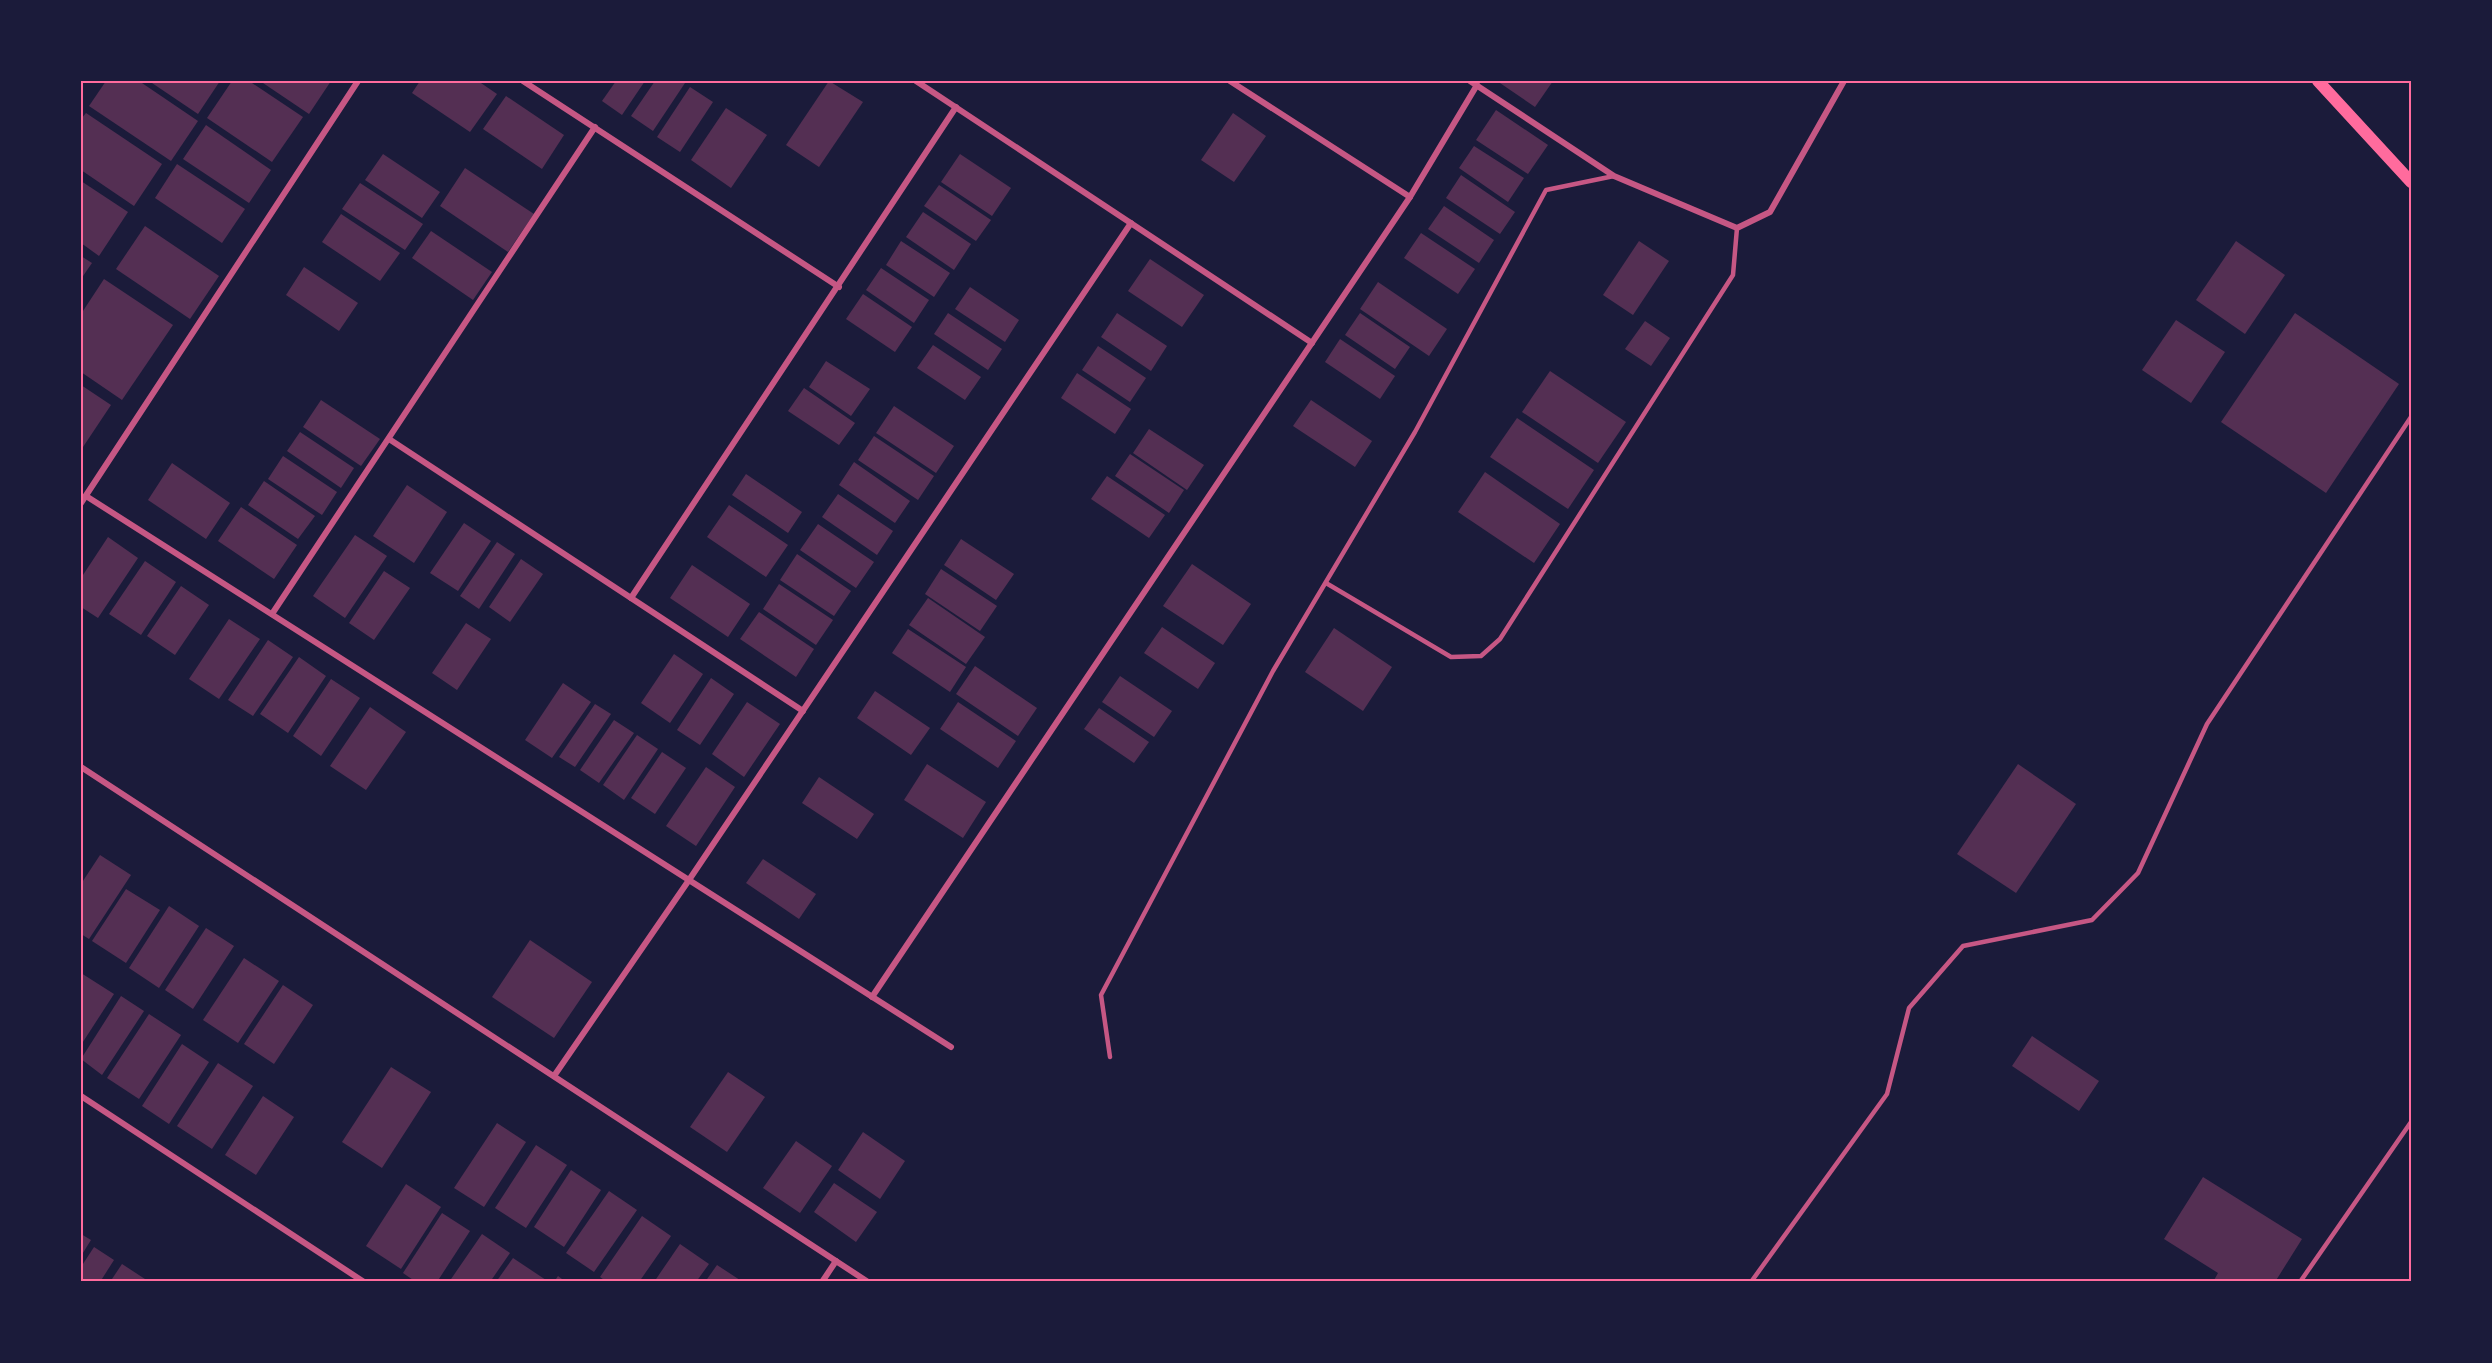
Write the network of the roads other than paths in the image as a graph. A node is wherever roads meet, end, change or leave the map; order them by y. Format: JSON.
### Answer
{"nodes":[{"id":1,"x":358,"y":81,"type":"edge"},
{"id":2,"x":523,"y":81,"type":"edge"},
{"id":3,"x":916,"y":81,"type":"edge"},
{"id":4,"x":1230,"y":81,"type":"edge"},
{"id":5,"x":1470,"y":81,"type":"edge"},
{"id":6,"x":1844,"y":81,"type":"edge"},
{"id":7,"x":2318,"y":81,"type":"edge"},
{"id":8,"x":1477,"y":85,"type":"junction"},
{"id":9,"x":956,"y":107,"type":"junction"},
{"id":10,"x":595,"y":127,"type":"junction"},
{"id":11,"x":1614,"y":176,"type":"junction"},
{"id":12,"x":2411,"y":182,"type":"edge"},
{"id":13,"x":1410,"y":197,"type":"junction"},
{"id":14,"x":1131,"y":223,"type":"junction"},
{"id":15,"x":1737,"y":228,"type":"junction"},
{"id":16,"x":839,"y":286,"type":"junction"},
{"id":17,"x":1312,"y":343,"type":"junction"},
{"id":18,"x":2411,"y":417,"type":"edge"},
{"id":19,"x":389,"y":439,"type":"junction"},
{"id":20,"x":86,"y":496,"type":"junction"},
{"id":21,"x":81,"y":503,"type":"edge"},
{"id":22,"x":1326,"y":583,"type":"junction"},
{"id":23,"x":631,"y":598,"type":"junction"},
{"id":24,"x":272,"y":614,"type":"junction"},
{"id":25,"x":803,"y":711,"type":"junction"},
{"id":26,"x":81,"y":767,"type":"edge"},
{"id":27,"x":689,"y":880,"type":"junction"},
{"id":28,"x":872,"y":997,"type":"junction"},
{"id":29,"x":951,"y":1047,"type":"dead end"},
{"id":30,"x":1110,"y":1057,"type":"dead end"},
{"id":31,"x":554,"y":1076,"type":"junction"},
{"id":32,"x":81,"y":1096,"type":"edge"},
{"id":33,"x":2411,"y":1122,"type":"edge"},
{"id":34,"x":836,"y":1261,"type":"junction"},
{"id":35,"x":364,"y":1282,"type":"edge"},
{"id":36,"x":822,"y":1282,"type":"edge"},
{"id":37,"x":868,"y":1282,"type":"edge"},
{"id":38,"x":1751,"y":1282,"type":"edge"},
{"id":39,"x":2300,"y":1282,"type":"edge"}],
"edges":[{"from":1,"to":20,"type":"street"},
{"from":2,"to":10,"type":"street"},
{"from":3,"to":9,"type":"street"},
{"from":4,"to":13,"type":"street"},
{"from":5,"to":8,"type":"street"},
{"from":6,"to":15,"type":"street"},
{"from":7,"to":12,"type":"main road"},
{"from":8,"to":11,"type":"street"},
{"from":8,"to":13,"type":"street"},
{"from":9,"to":14,"type":"street"},
{"from":9,"to":16,"type":"street"},
{"from":10,"to":16,"type":"street"},
{"from":10,"to":19,"type":"street"},
{"from":11,"to":15,"type":"street"},
{"from":11,"to":22,"type":"lane"},
{"from":13,"to":17,"type":"street"},
{"from":14,"to":17,"type":"street"},
{"from":14,"to":25,"type":"street"},
{"from":15,"to":22,"type":"lane"},
{"from":16,"to":23,"type":"street"},
{"from":17,"to":28,"type":"street"},
{"from":18,"to":38,"type":"lane"},
{"from":19,"to":23,"type":"street"},
{"from":19,"to":24,"type":"street"},
{"from":20,"to":21,"type":"street"},
{"from":20,"to":24,"type":"street"},
{"from":22,"to":30,"type":"lane"},
{"from":23,"to":25,"type":"street"},
{"from":24,"to":27,"type":"street"},
{"from":25,"to":27,"type":"street"},
{"from":26,"to":31,"type":"street"},
{"from":27,"to":28,"type":"street"},
{"from":27,"to":31,"type":"street"},
{"from":28,"to":29,"type":"street"},
{"from":31,"to":34,"type":"street"},
{"from":32,"to":35,"type":"street"},
{"from":33,"to":39,"type":"lane"},
{"from":34,"to":36,"type":"street"},
{"from":34,"to":37,"type":"street"}]}
